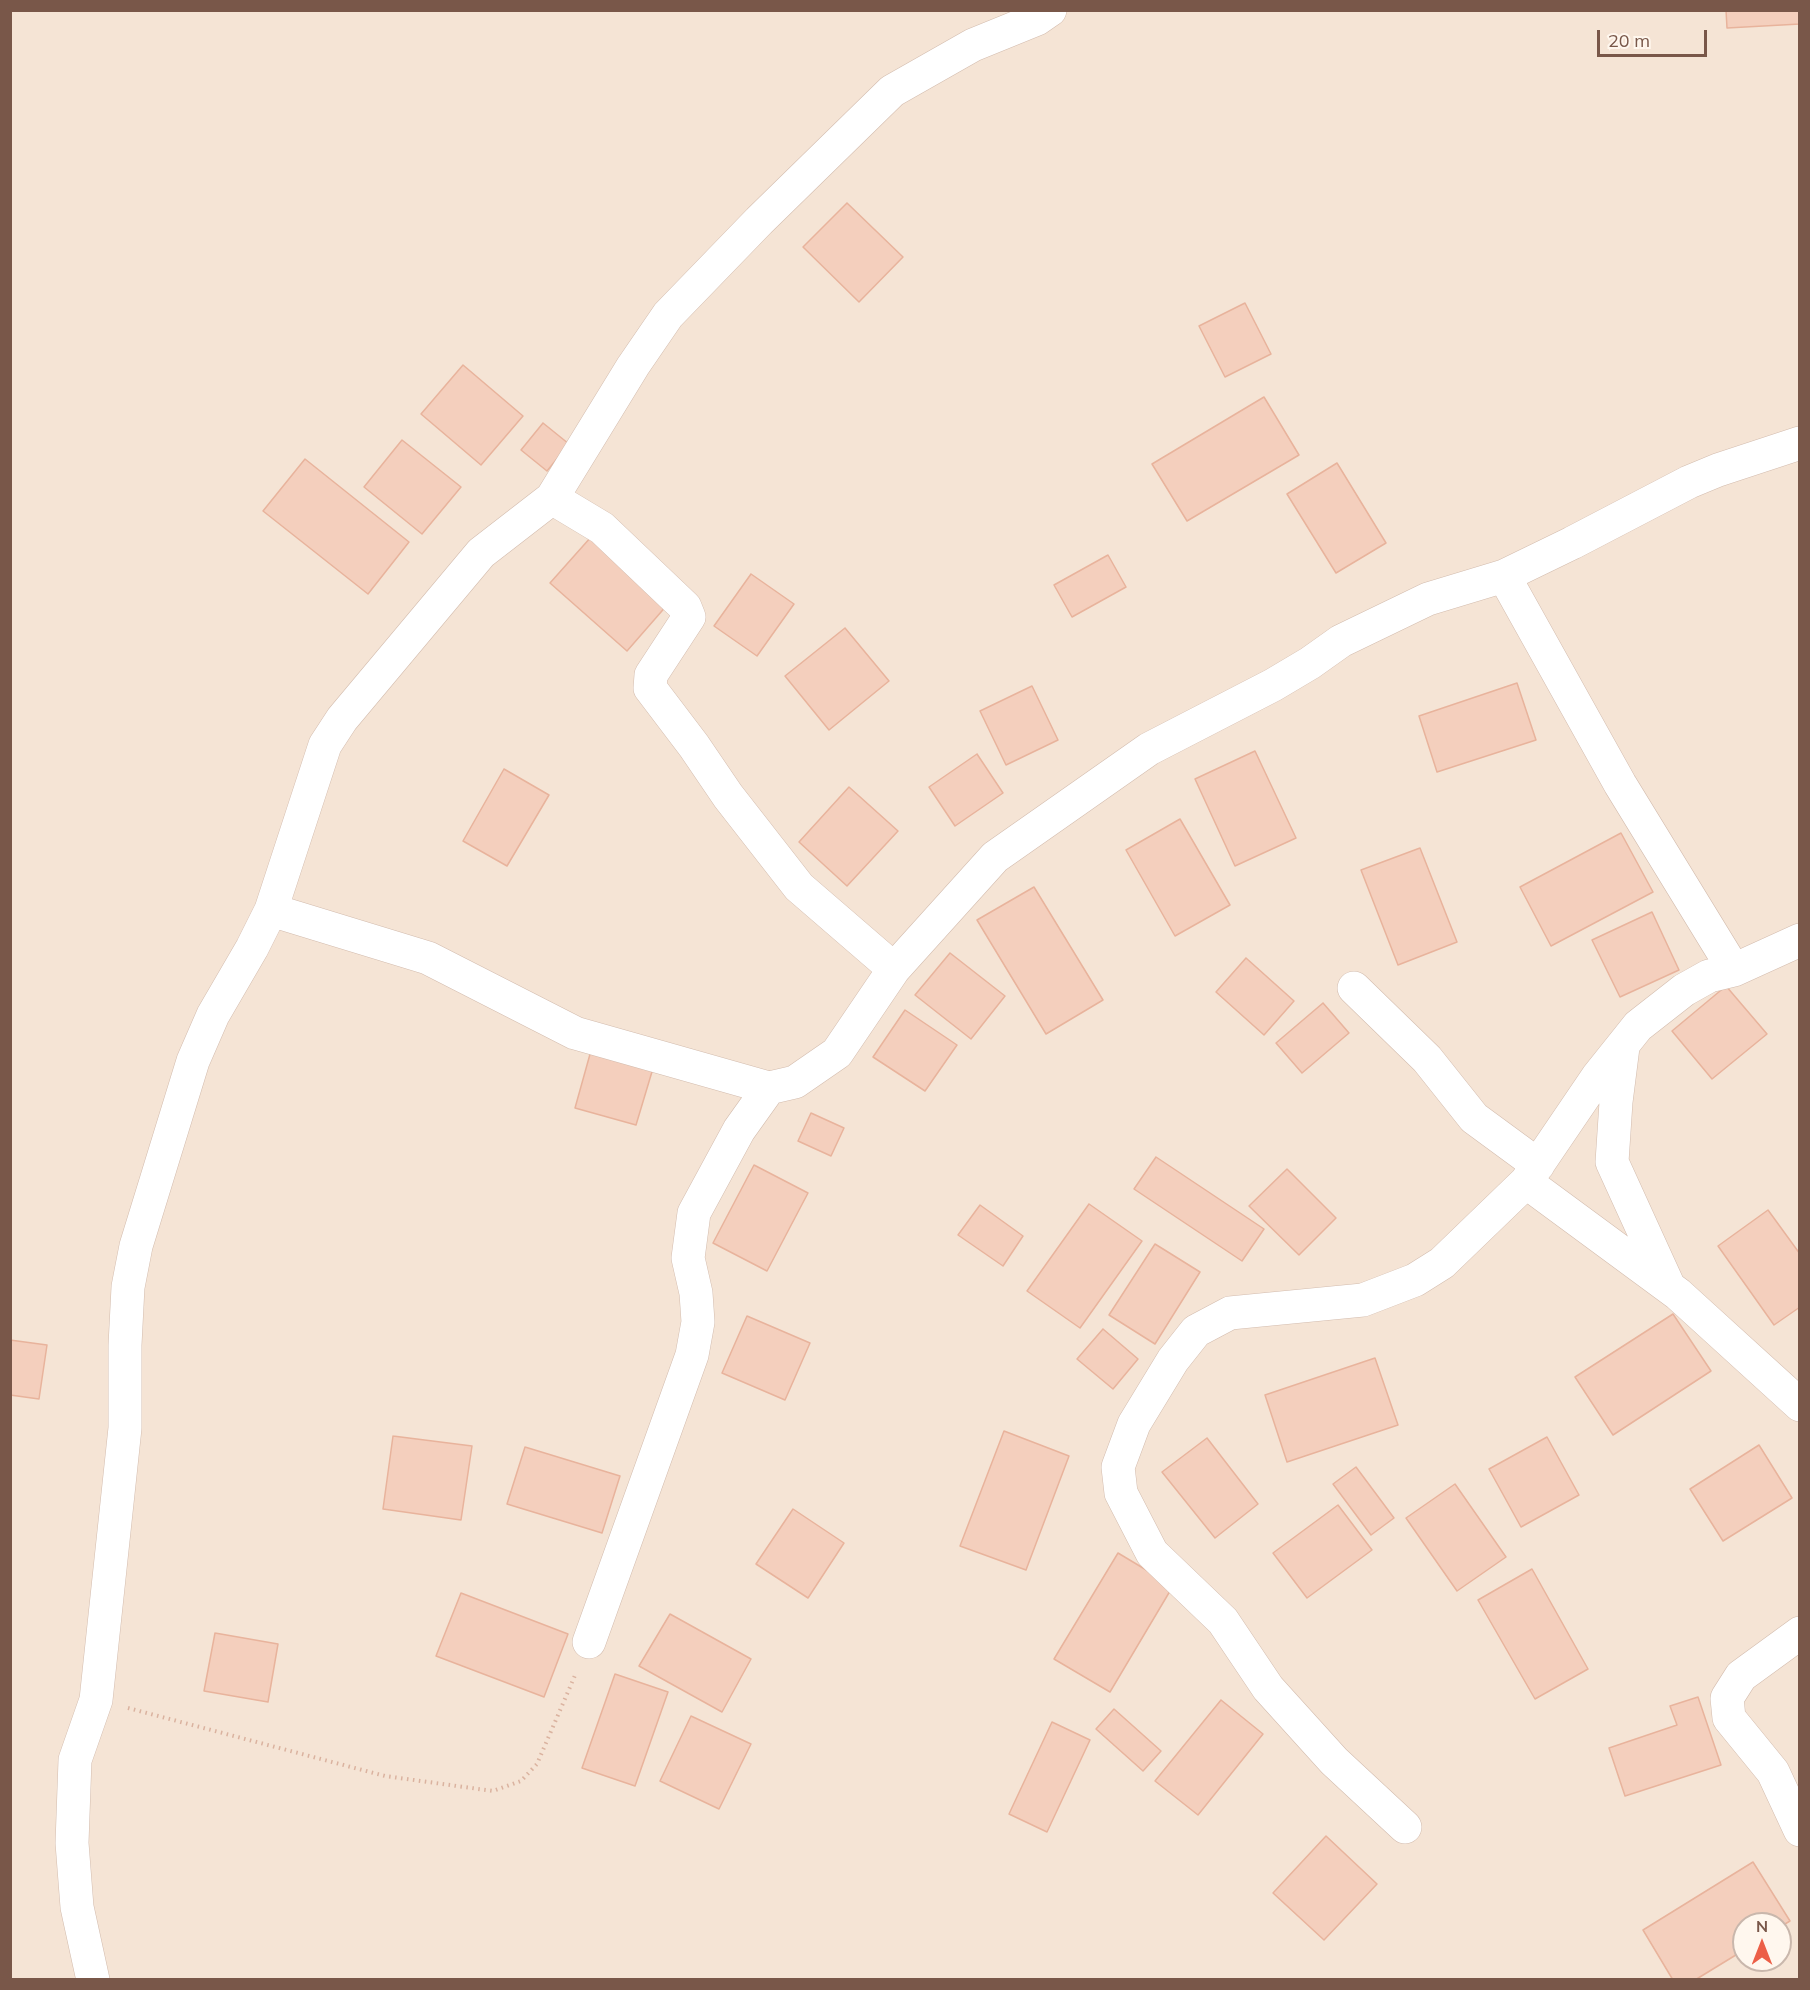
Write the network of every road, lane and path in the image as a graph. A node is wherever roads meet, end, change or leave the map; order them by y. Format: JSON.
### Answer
{"nodes":[{"id":1,"x":1050,"y":10,"type":"edge"},
{"id":2,"x":1800,"y":443,"type":"edge"},
{"id":3,"x":552,"y":498,"type":"junction"},
{"id":4,"x":1504,"y":576,"type":"junction"},
{"id":5,"x":271,"y":910,"type":"junction"},
{"id":6,"x":1800,"y":940,"type":"edge"},
{"id":7,"x":894,"y":969,"type":"junction"},
{"id":8,"x":1734,"y":970,"type":"junction"},
{"id":9,"x":1354,"y":988,"type":"dead end"},
{"id":10,"x":1623,"y":1047,"type":"junction"},
{"id":11,"x":769,"y":1088,"type":"junction"},
{"id":12,"x":1532,"y":1174,"type":"junction"},
{"id":13,"x":1670,"y":1288,"type":"junction"},
{"id":14,"x":1800,"y":1405,"type":"edge"},
{"id":15,"x":1800,"y":1633,"type":"edge"},
{"id":16,"x":589,"y":1642,"type":"joint"},
{"id":17,"x":96,"y":1700,"type":"junction"},
{"id":18,"x":1405,"y":1827,"type":"dead end"},
{"id":19,"x":1800,"y":1830,"type":"edge"},
{"id":20,"x":93,"y":1980,"type":"edge"}],
"edges":[{"from":1,"to":3,"type":"street"},
{"from":2,"to":4,"type":"street"},
{"from":3,"to":5,"type":"street"},
{"from":3,"to":7,"type":"street"},
{"from":4,"to":7,"type":"street"},
{"from":4,"to":8,"type":"street"},
{"from":5,"to":11,"type":"street"},
{"from":5,"to":17,"type":"street"},
{"from":6,"to":8,"type":"street"},
{"from":7,"to":11,"type":"street"},
{"from":8,"to":10,"type":"street"},
{"from":9,"to":12,"type":"street"},
{"from":10,"to":12,"type":"street"},
{"from":10,"to":13,"type":"street"},
{"from":11,"to":16,"type":"street"},
{"from":12,"to":13,"type":"street"},
{"from":12,"to":18,"type":"street"},
{"from":13,"to":14,"type":"street"},
{"from":15,"to":19,"type":"street"},
{"from":16,"to":17,"type":"path"},
{"from":17,"to":20,"type":"street"}]}
